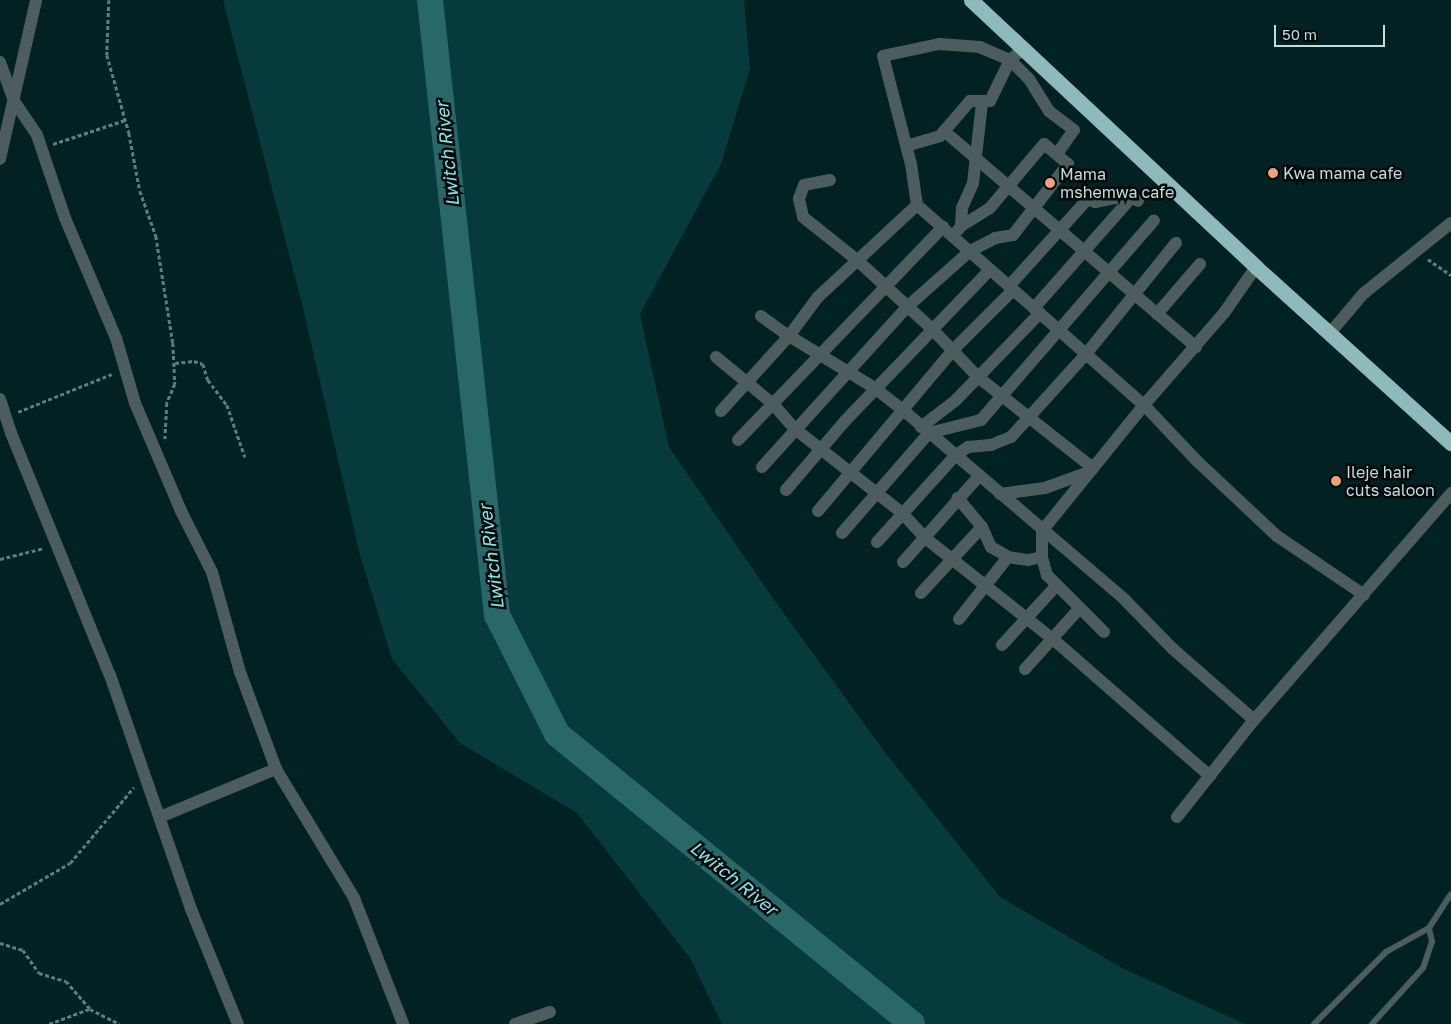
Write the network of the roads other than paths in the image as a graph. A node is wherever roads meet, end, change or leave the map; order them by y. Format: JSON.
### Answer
{"nodes":[{"id":1,"x":36,"y":0,"type":"edge"},
{"id":2,"x":971,"y":0,"type":"edge"},
{"id":3,"x":1023,"y":49,"type":"junction"},
{"id":4,"x":1010,"y":60,"type":"junction"},
{"id":5,"x":0,"y":62,"type":"edge"},
{"id":6,"x":14,"y":101,"type":"junction"},
{"id":7,"x":982,"y":103,"type":"junction"},
{"id":8,"x":944,"y":131,"type":"junction"},
{"id":9,"x":906,"y":146,"type":"junction"},
{"id":10,"x":1058,"y":154,"type":"junction"},
{"id":11,"x":0,"y":159,"type":"edge"},
{"id":12,"x":977,"y":162,"type":"junction"},
{"id":13,"x":830,"y":180,"type":"dead end"},
{"id":14,"x":1009,"y":188,"type":"junction"},
{"id":15,"x":917,"y":205,"type":"junction"},
{"id":16,"x":1034,"y":209,"type":"junction"},
{"id":17,"x":1154,"y":220,"type":"dead end"},
{"id":18,"x":1451,"y":223,"type":"edge"},
{"id":19,"x":943,"y":227,"type":"junction"},
{"id":20,"x":1058,"y":229,"type":"junction"},
{"id":21,"x":957,"y":231,"type":"junction"},
{"id":22,"x":1176,"y":243,"type":"dead end"},
{"id":23,"x":970,"y":251,"type":"junction"},
{"id":24,"x":1085,"y":253,"type":"junction"},
{"id":25,"x":857,"y":260,"type":"junction"},
{"id":26,"x":1200,"y":264,"type":"dead end"},
{"id":27,"x":1256,"y":267,"type":"junction"},
{"id":28,"x":990,"y":270,"type":"junction"},
{"id":29,"x":1107,"y":272,"type":"junction"},
{"id":30,"x":883,"y":286,"type":"junction"},
{"id":31,"x":1011,"y":288,"type":"junction"},
{"id":32,"x":1133,"y":293,"type":"junction"},
{"id":33,"x":907,"y":307,"type":"junction"},
{"id":34,"x":1037,"y":311,"type":"junction"},
{"id":35,"x":1158,"y":314,"type":"junction"},
{"id":36,"x":762,"y":316,"type":"dead end"},
{"id":37,"x":932,"y":329,"type":"junction"},
{"id":38,"x":1060,"y":331,"type":"junction"},
{"id":39,"x":1330,"y":333,"type":"junction"},
{"id":40,"x":789,"y":336,"type":"junction"},
{"id":41,"x":1196,"y":347,"type":"junction"},
{"id":42,"x":953,"y":350,"type":"junction"},
{"id":43,"x":819,"y":354,"type":"junction"},
{"id":44,"x":1086,"y":354,"type":"junction"},
{"id":45,"x":716,"y":357,"type":"dead end"},
{"id":46,"x":848,"y":370,"type":"junction"},
{"id":47,"x":978,"y":377,"type":"junction"},
{"id":48,"x":747,"y":384,"type":"junction"},
{"id":49,"x":876,"y":389,"type":"junction"},
{"id":50,"x":1003,"y":396,"type":"junction"},
{"id":51,"x":0,"y":399,"type":"edge"},
{"id":52,"x":773,"y":404,"type":"junction"},
{"id":53,"x":1144,"y":405,"type":"junction"},
{"id":54,"x":902,"y":410,"type":"junction"},
{"id":55,"x":721,"y":411,"type":"dead end"},
{"id":56,"x":1030,"y":416,"type":"junction"},
{"id":57,"x":795,"y":429,"type":"junction"},
{"id":58,"x":925,"y":430,"type":"junction"},
{"id":59,"x":738,"y":440,"type":"dead end"},
{"id":60,"x":1451,"y":442,"type":"edge"},
{"id":61,"x":822,"y":447,"type":"junction"},
{"id":62,"x":955,"y":456,"type":"junction"},
{"id":63,"x":762,"y":467,"type":"dead end"},
{"id":64,"x":1092,"y":470,"type":"junction"},
{"id":65,"x":850,"y":473,"type":"junction"},
{"id":66,"x":979,"y":476,"type":"junction"},
{"id":67,"x":786,"y":490,"type":"dead end"},
{"id":68,"x":1451,"y":493,"type":"edge"},
{"id":69,"x":876,"y":494,"type":"junction"},
{"id":70,"x":1000,"y":494,"type":"junction"},
{"id":71,"x":958,"y":498,"type":"junction"},
{"id":72,"x":818,"y":511,"type":"dead end"},
{"id":73,"x":901,"y":512,"type":"junction"},
{"id":74,"x":982,"y":527,"type":"junction"},
{"id":75,"x":1042,"y":531,"type":"junction"},
{"id":76,"x":842,"y":533,"type":"dead end"},
{"id":77,"x":924,"y":537,"type":"junction"},
{"id":78,"x":877,"y":542,"type":"dead end"},
{"id":79,"x":1008,"y":557,"type":"junction"},
{"id":80,"x":1042,"y":557,"type":"junction"},
{"id":81,"x":951,"y":559,"type":"junction"},
{"id":82,"x":903,"y":562,"type":"dead end"},
{"id":83,"x":1056,"y":586,"type":"junction"},
{"id":84,"x":985,"y":588,"type":"junction"},
{"id":85,"x":921,"y":593,"type":"dead end"},
{"id":86,"x":1364,"y":595,"type":"junction"},
{"id":87,"x":1080,"y":608,"type":"junction"},
{"id":88,"x":1026,"y":617,"type":"junction"},
{"id":89,"x":959,"y":619,"type":"dead end"},
{"id":90,"x":1104,"y":632,"type":"dead end"},
{"id":91,"x":1054,"y":640,"type":"junction"},
{"id":92,"x":1002,"y":645,"type":"dead end"},
{"id":93,"x":1025,"y":669,"type":"dead end"},
{"id":94,"x":1254,"y":720,"type":"junction"},
{"id":95,"x":276,"y":769,"type":"junction"},
{"id":96,"x":1210,"y":776,"type":"junction"},
{"id":97,"x":160,"y":817,"type":"junction"},
{"id":98,"x":1177,"y":817,"type":"dead end"},
{"id":99,"x":1451,"y":894,"type":"edge"},
{"id":100,"x":1430,"y":928,"type":"junction"},
{"id":101,"x":550,"y":1012,"type":"dead end"},
{"id":102,"x":238,"y":1024,"type":"edge"},
{"id":103,"x":403,"y":1024,"type":"edge"},
{"id":104,"x":515,"y":1024,"type":"edge"},
{"id":105,"x":1314,"y":1024,"type":"edge"},
{"id":106,"x":1372,"y":1024,"type":"edge"}],
"edges":[{"from":1,"to":6,"type":"street"},
{"from":2,"to":3,"type":"highway"},
{"from":3,"to":4,"type":"street"},
{"from":3,"to":27,"type":"highway"},
{"from":4,"to":7,"type":"street"},
{"from":4,"to":9,"type":"street"},
{"from":4,"to":10,"type":"street"},
{"from":5,"to":6,"type":"street"},
{"from":6,"to":11,"type":"street"},
{"from":6,"to":95,"type":"street"},
{"from":7,"to":8,"type":"street"},
{"from":7,"to":12,"type":"street"},
{"from":8,"to":9,"type":"street"},
{"from":8,"to":12,"type":"street"},
{"from":9,"to":15,"type":"street"},
{"from":10,"to":14,"type":"street"},
{"from":10,"to":16,"type":"street"},
{"from":12,"to":14,"type":"street"},
{"from":12,"to":21,"type":"street"},
{"from":13,"to":25,"type":"street"},
{"from":14,"to":16,"type":"street"},
{"from":14,"to":21,"type":"street"},
{"from":15,"to":19,"type":"street"},
{"from":15,"to":25,"type":"street"},
{"from":16,"to":20,"type":"street"},
{"from":16,"to":23,"type":"street"},
{"from":17,"to":29,"type":"street"},
{"from":18,"to":39,"type":"street"},
{"from":19,"to":21,"type":"street"},
{"from":19,"to":30,"type":"street"},
{"from":20,"to":24,"type":"street"},
{"from":20,"to":24,"type":"street"},
{"from":20,"to":31,"type":"street"},
{"from":21,"to":23,"type":"street"},
{"from":22,"to":32,"type":"street"},
{"from":23,"to":28,"type":"street"},
{"from":23,"to":33,"type":"street"},
{"from":24,"to":29,"type":"street"},
{"from":24,"to":34,"type":"street"},
{"from":25,"to":30,"type":"street"},
{"from":25,"to":40,"type":"street"},
{"from":26,"to":35,"type":"street"},
{"from":27,"to":39,"type":"highway"},
{"from":27,"to":41,"type":"street"},
{"from":28,"to":31,"type":"street"},
{"from":28,"to":37,"type":"street"},
{"from":29,"to":32,"type":"street"},
{"from":29,"to":38,"type":"street"},
{"from":30,"to":33,"type":"street"},
{"from":30,"to":43,"type":"street"},
{"from":31,"to":34,"type":"street"},
{"from":31,"to":42,"type":"street"},
{"from":32,"to":35,"type":"street"},
{"from":32,"to":44,"type":"street"},
{"from":33,"to":37,"type":"street"},
{"from":33,"to":46,"type":"street"},
{"from":34,"to":38,"type":"street"},
{"from":34,"to":47,"type":"street"},
{"from":35,"to":41,"type":"street"},
{"from":36,"to":40,"type":"street"},
{"from":37,"to":42,"type":"street"},
{"from":37,"to":49,"type":"street"},
{"from":38,"to":44,"type":"street"},
{"from":38,"to":50,"type":"street"},
{"from":39,"to":60,"type":"highway"},
{"from":40,"to":43,"type":"street"},
{"from":40,"to":48,"type":"street"},
{"from":41,"to":53,"type":"street"},
{"from":42,"to":47,"type":"street"},
{"from":42,"to":54,"type":"street"},
{"from":43,"to":46,"type":"street"},
{"from":43,"to":52,"type":"street"},
{"from":44,"to":53,"type":"street"},
{"from":44,"to":56,"type":"street"},
{"from":45,"to":48,"type":"street"},
{"from":46,"to":49,"type":"street"},
{"from":46,"to":57,"type":"street"},
{"from":47,"to":50,"type":"street"},
{"from":47,"to":58,"type":"street"},
{"from":48,"to":52,"type":"street"},
{"from":48,"to":55,"type":"street"},
{"from":49,"to":54,"type":"street"},
{"from":49,"to":61,"type":"street"},
{"from":50,"to":56,"type":"street"},
{"from":50,"to":58,"type":"street"},
{"from":51,"to":97,"type":"street"},
{"from":52,"to":57,"type":"street"},
{"from":52,"to":59,"type":"street"},
{"from":53,"to":64,"type":"street"},
{"from":53,"to":86,"type":"street"},
{"from":54,"to":58,"type":"street"},
{"from":54,"to":65,"type":"street"},
{"from":56,"to":62,"type":"street"},
{"from":56,"to":64,"type":"street"},
{"from":57,"to":61,"type":"street"},
{"from":57,"to":63,"type":"street"},
{"from":58,"to":62,"type":"street"},
{"from":58,"to":69,"type":"street"},
{"from":61,"to":65,"type":"street"},
{"from":61,"to":67,"type":"street"},
{"from":62,"to":66,"type":"street"},
{"from":62,"to":73,"type":"street"},
{"from":64,"to":70,"type":"street"},
{"from":64,"to":75,"type":"street"},
{"from":65,"to":69,"type":"street"},
{"from":65,"to":72,"type":"street"},
{"from":66,"to":70,"type":"street"},
{"from":66,"to":71,"type":"street"},
{"from":68,"to":86,"type":"street"},
{"from":69,"to":73,"type":"street"},
{"from":69,"to":76,"type":"street"},
{"from":70,"to":75,"type":"street"},
{"from":71,"to":74,"type":"street"},
{"from":71,"to":77,"type":"street"},
{"from":73,"to":77,"type":"street"},
{"from":73,"to":78,"type":"street"},
{"from":74,"to":79,"type":"street"},
{"from":74,"to":81,"type":"street"},
{"from":75,"to":80,"type":"street"},
{"from":75,"to":94,"type":"street"},
{"from":77,"to":81,"type":"street"},
{"from":77,"to":82,"type":"street"},
{"from":79,"to":80,"type":"street"},
{"from":79,"to":84,"type":"street"},
{"from":80,"to":83,"type":"street"},
{"from":81,"to":84,"type":"street"},
{"from":81,"to":85,"type":"street"},
{"from":83,"to":87,"type":"street"},
{"from":83,"to":88,"type":"street"},
{"from":84,"to":88,"type":"street"},
{"from":84,"to":89,"type":"street"},
{"from":86,"to":94,"type":"street"},
{"from":87,"to":90,"type":"street"},
{"from":87,"to":91,"type":"street"},
{"from":88,"to":91,"type":"street"},
{"from":88,"to":92,"type":"street"},
{"from":91,"to":93,"type":"street"},
{"from":91,"to":96,"type":"street"},
{"from":94,"to":96,"type":"street"},
{"from":95,"to":97,"type":"street"},
{"from":95,"to":103,"type":"street"},
{"from":96,"to":98,"type":"street"},
{"from":97,"to":102,"type":"street"},
{"from":99,"to":100,"type":"lane"},
{"from":100,"to":105,"type":"lane"},
{"from":100,"to":106,"type":"lane"},
{"from":101,"to":104,"type":"street"}]}
